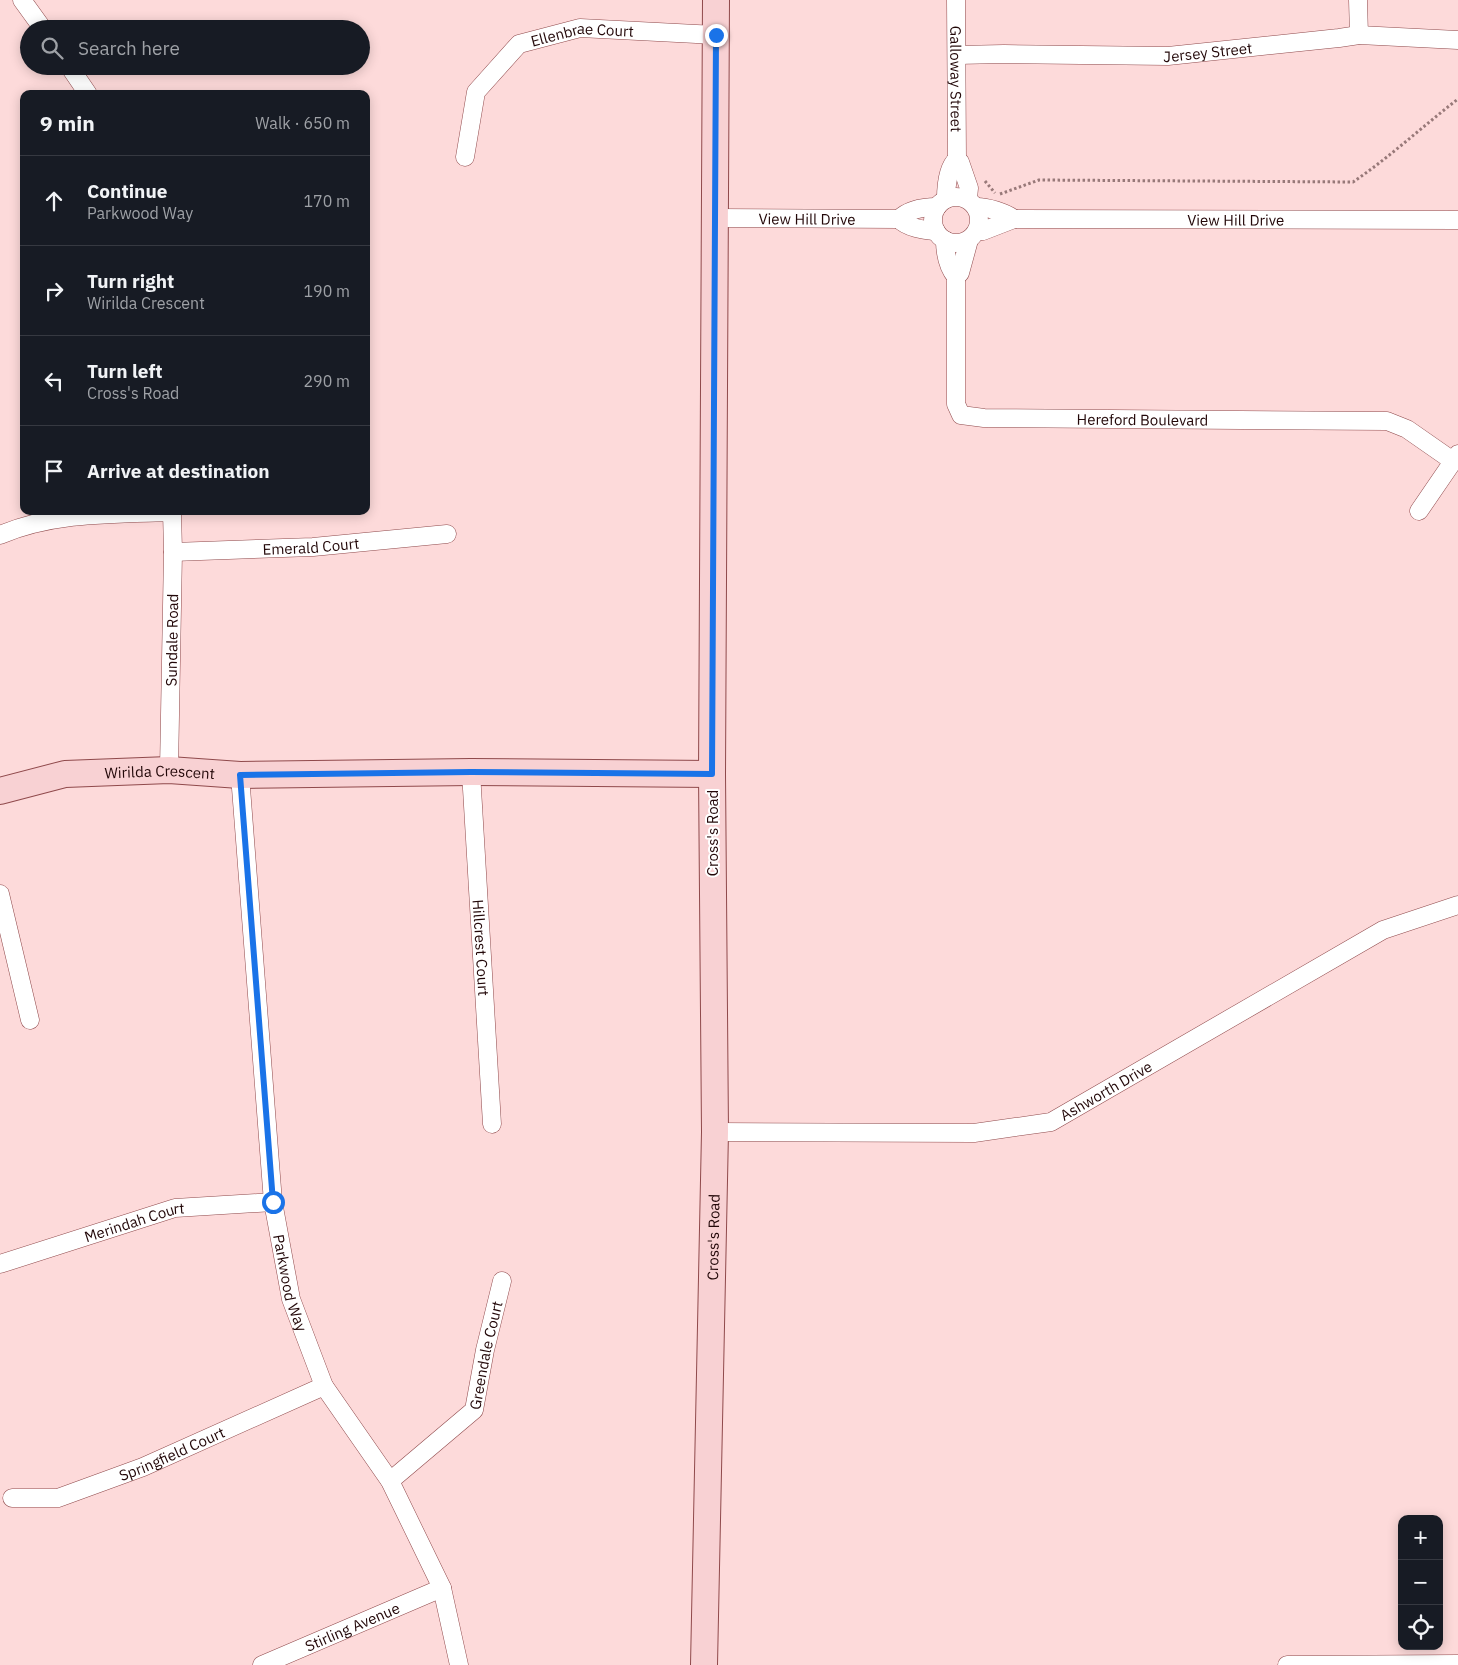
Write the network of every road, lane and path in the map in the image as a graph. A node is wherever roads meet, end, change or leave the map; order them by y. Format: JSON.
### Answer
{"nodes":[{"id":1,"x":22,"y":0,"type":"edge"},
{"id":2,"x":716,"y":0,"type":"edge"},
{"id":3,"x":956,"y":0,"type":"edge"},
{"id":4,"x":1358,"y":0,"type":"edge"},
{"id":5,"x":36,"y":20,"type":"edge"},
{"id":6,"x":716,"y":35,"type":"junction"},
{"id":7,"x":1359,"y":35,"type":"junction"},
{"id":8,"x":1458,"y":40,"type":"edge"},
{"id":9,"x":957,"y":55,"type":"junction"},
{"id":10,"x":75,"y":75,"type":"edge"},
{"id":11,"x":85,"y":90,"type":"edge"},
{"id":12,"x":1458,"y":99,"type":"edge"},
{"id":13,"x":465,"y":157,"type":"dead end"},
{"id":14,"x":957,"y":159,"type":"junction"},
{"id":15,"x":941,"y":203,"type":"junction"},
{"id":16,"x":973,"y":203,"type":"junction"},
{"id":17,"x":715,"y":218,"type":"junction"},
{"id":18,"x":899,"y":219,"type":"junction"},
{"id":19,"x":1014,"y":219,"type":"junction"},
{"id":20,"x":1458,"y":220,"type":"edge"},
{"id":21,"x":973,"y":235,"type":"junction"},
{"id":22,"x":940,"y":236,"type":"junction"},
{"id":23,"x":956,"y":277,"type":"junction"},
{"id":24,"x":1456,"y":458,"type":"edge"},
{"id":25,"x":1419,"y":511,"type":"dead end"},
{"id":26,"x":82,"y":515,"type":"edge"},
{"id":27,"x":172,"y":515,"type":"edge"},
{"id":28,"x":447,"y":534,"type":"dead end"},
{"id":29,"x":0,"y":535,"type":"edge"},
{"id":30,"x":173,"y":552,"type":"junction"},
{"id":31,"x":168,"y":770,"type":"junction"},
{"id":32,"x":471,"y":772,"type":"junction"},
{"id":33,"x":712,"y":774,"type":"junction"},
{"id":34,"x":240,"y":775,"type":"junction"},
{"id":35,"x":0,"y":792,"type":"edge"},
{"id":36,"x":0,"y":894,"type":"edge"},
{"id":37,"x":1458,"y":905,"type":"edge"},
{"id":38,"x":30,"y":1020,"type":"dead end"},
{"id":39,"x":492,"y":1124,"type":"dead end"},
{"id":40,"x":715,"y":1132,"type":"junction"},
{"id":41,"x":273,"y":1202,"type":"junction"},
{"id":42,"x":0,"y":1264,"type":"edge"},
{"id":43,"x":502,"y":1281,"type":"dead end"},
{"id":44,"x":324,"y":1386,"type":"junction"},
{"id":45,"x":390,"y":1481,"type":"junction"},
{"id":46,"x":12,"y":1498,"type":"dead end"},
{"id":47,"x":442,"y":1588,"type":"junction"},
{"id":48,"x":1458,"y":1664,"type":"edge"},
{"id":49,"x":262,"y":1665,"type":"edge"},
{"id":50,"x":458,"y":1665,"type":"edge"},
{"id":51,"x":704,"y":1665,"type":"edge"},
{"id":52,"x":1287,"y":1665,"type":"edge"}],
"edges":[{"from":1,"to":5,"type":"street"},
{"from":2,"to":6,"type":"street","name":"Cross's Road"},
{"from":3,"to":9,"type":"street","name":"Galloway Street"},
{"from":4,"to":7,"type":"street"},
{"from":6,"to":13,"type":"street","name":"Ellenbrae Court"},
{"from":6,"to":17,"type":"street","name":"Cross's Road"},
{"from":7,"to":8,"type":"street","name":"Jersey Street"},
{"from":7,"to":9,"type":"street","name":"Jersey Street"},
{"from":9,"to":14,"type":"street","name":"Galloway Street"},
{"from":10,"to":11,"type":"street"},
{"from":12,"to":14,"type":"path"},
{"from":14,"to":15,"type":"street","name":"Galloway Street"},
{"from":14,"to":16,"type":"street","name":"Galloway Street"},
{"from":15,"to":16,"type":"street"},
{"from":15,"to":18,"type":"street","name":"View Hill Drive"},
{"from":15,"to":22,"type":"street"},
{"from":16,"to":19,"type":"street","name":"View Hill Drive"},
{"from":16,"to":21,"type":"street"},
{"from":17,"to":18,"type":"street","name":"View Hill Drive"},
{"from":17,"to":33,"type":"street","name":"Cross's Road"},
{"from":18,"to":22,"type":"street","name":"View Hill Drive"},
{"from":19,"to":20,"type":"street","name":"View Hill Drive"},
{"from":19,"to":21,"type":"street","name":"View Hill Drive"},
{"from":21,"to":22,"type":"street"},
{"from":21,"to":23,"type":"street","name":"Hereford Boulevard"},
{"from":22,"to":23,"type":"street","name":"Hereford Boulevard"},
{"from":23,"to":24,"type":"street","name":"Hereford Boulevard"},
{"from":24,"to":25,"type":"street"},
{"from":26,"to":29,"type":"street"},
{"from":27,"to":30,"type":"street","name":"Sundale Road"},
{"from":28,"to":30,"type":"street","name":"Emerald Court"},
{"from":30,"to":31,"type":"street","name":"Sundale Road"},
{"from":31,"to":34,"type":"street","name":"Wirilda Crescent"},
{"from":31,"to":35,"type":"street","name":"Wirilda Crescent"},
{"from":32,"to":33,"type":"street","name":"Wirilda Crescent"},
{"from":32,"to":34,"type":"street","name":"Wirilda Crescent"},
{"from":32,"to":39,"type":"street","name":"Hillcrest Court"},
{"from":33,"to":40,"type":"street","name":"Cross's Road"},
{"from":34,"to":41,"type":"street","name":"Parkwood Way"},
{"from":36,"to":38,"type":"street"},
{"from":37,"to":40,"type":"street","name":"Ashworth Drive"},
{"from":40,"to":51,"type":"street","name":"Cross's Road"},
{"from":41,"to":42,"type":"street","name":"Merindah Court"},
{"from":41,"to":44,"type":"street","name":"Parkwood Way"},
{"from":43,"to":45,"type":"street","name":"Greendale Court"},
{"from":44,"to":45,"type":"street","name":"Parkwood Way"},
{"from":44,"to":46,"type":"street","name":"Springfield Court"},
{"from":45,"to":47,"type":"street","name":"Parkwood Way"},
{"from":47,"to":49,"type":"street","name":"Stirling Avenue"},
{"from":47,"to":50,"type":"street","name":"Parkwood Way"},
{"from":48,"to":52,"type":"street"}]}
